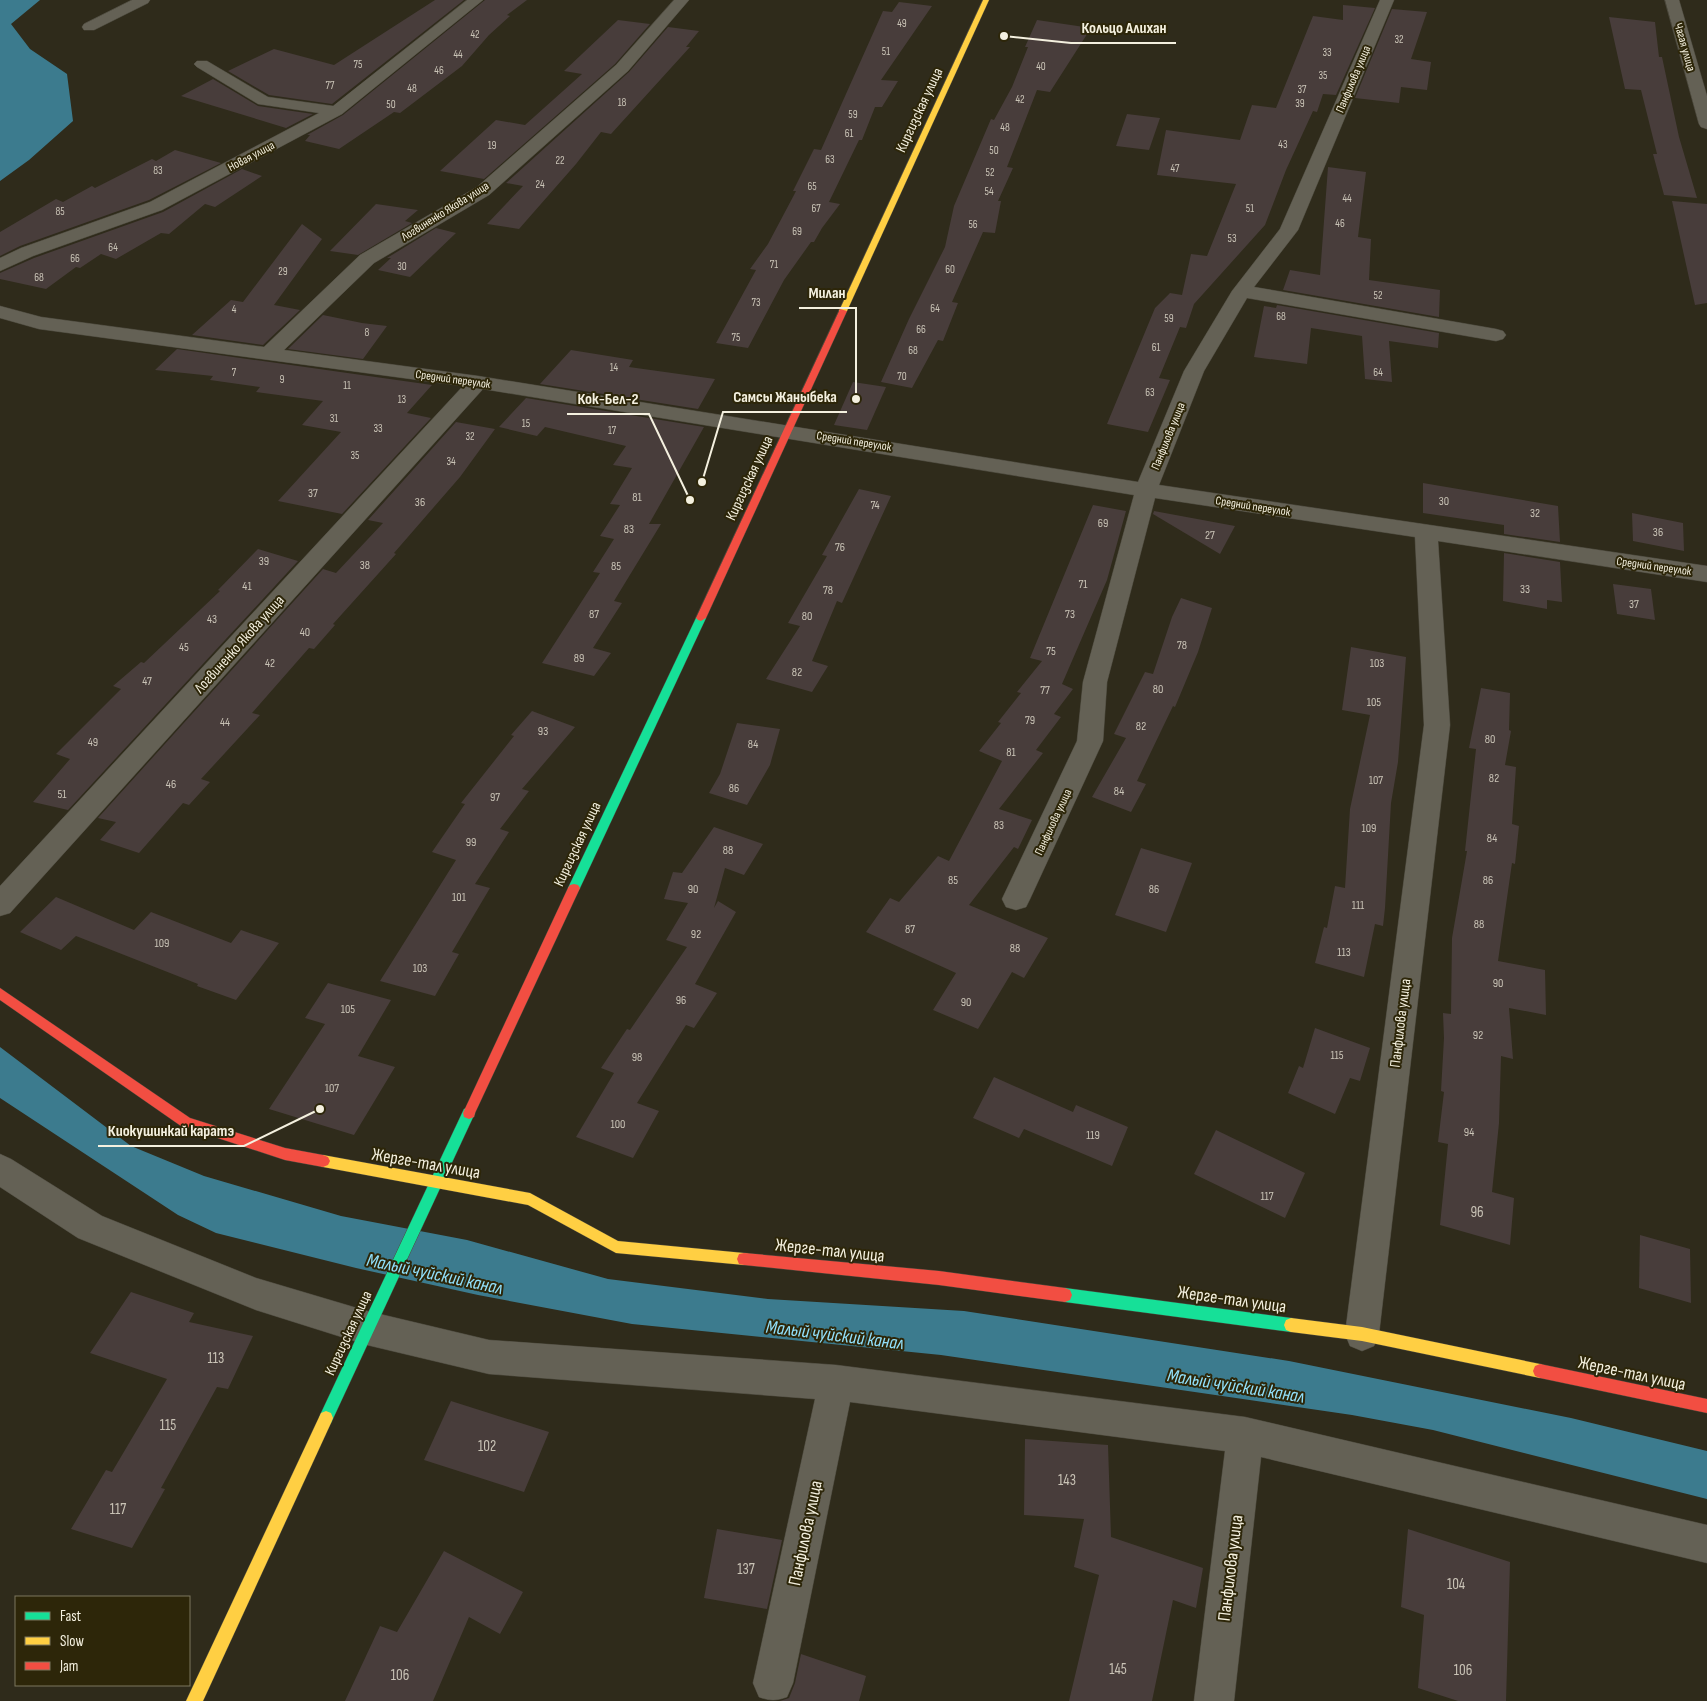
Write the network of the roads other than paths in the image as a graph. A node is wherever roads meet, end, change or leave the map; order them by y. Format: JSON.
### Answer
{"nodes":[{"id":1,"x":143,"y":0,"type":"edge"},
{"id":2,"x":476,"y":0,"type":"edge"},
{"id":3,"x":682,"y":0,"type":"edge"},
{"id":4,"x":986,"y":0,"type":"edge"},
{"id":5,"x":1386,"y":0,"type":"edge"},
{"id":6,"x":1672,"y":0,"type":"edge"},
{"id":7,"x":89,"y":27,"type":"dead end"},
{"id":8,"x":202,"y":64,"type":"dead end"},
{"id":9,"x":336,"y":111,"type":"junction"},
{"id":10,"x":1707,"y":124,"type":"edge"},
{"id":11,"x":0,"y":265,"type":"edge"},
{"id":12,"x":1241,"y":291,"type":"junction"},
{"id":13,"x":0,"y":312,"type":"edge"},
{"id":14,"x":1496,"y":335,"type":"dead end"},
{"id":15,"x":268,"y":354,"type":"junction"},
{"id":16,"x":478,"y":382,"type":"junction"},
{"id":17,"x":788,"y":431,"type":"junction"},
{"id":18,"x":1146,"y":490,"type":"junction"},
{"id":19,"x":1426,"y":533,"type":"junction"},
{"id":20,"x":1707,"y":574,"type":"edge"},
{"id":21,"x":1016,"y":899,"type":"dead end"},
{"id":22,"x":0,"y":905,"type":"edge"},
{"id":23,"x":0,"y":994,"type":"edge"},
{"id":24,"x":0,"y":1169,"type":"edge"},
{"id":25,"x":435,"y":1183,"type":"junction"},
{"id":26,"x":372,"y":1317,"type":"junction"},
{"id":27,"x":1362,"y":1334,"type":"junction"},
{"id":28,"x":836,"y":1383,"type":"junction"},
{"id":29,"x":1707,"y":1406,"type":"edge"},
{"id":30,"x":1245,"y":1434,"type":"junction"},
{"id":31,"x":1707,"y":1544,"type":"edge"},
{"id":32,"x":773,"y":1683,"type":"dead end"},
{"id":33,"x":194,"y":1701,"type":"edge"},
{"id":34,"x":1214,"y":1701,"type":"edge"}],
"edges":[{"from":1,"to":7,"type":"street"},
{"from":2,"to":9,"type":"street","name":"Новая улица"},
{"from":3,"to":15,"type":"street","name":"Логвиненко Якова улица"},
{"from":4,"to":17,"type":"main road","name":"Киргизская улица"},
{"from":5,"to":12,"type":"street","name":"Панфилова улица"},
{"from":6,"to":10,"type":"street","name":"Чагая улица"},
{"from":8,"to":9,"type":"street"},
{"from":9,"to":11,"type":"street","name":"Новая улица"},
{"from":12,"to":14,"type":"street"},
{"from":12,"to":18,"type":"street","name":"Панфилова улица"},
{"from":13,"to":15,"type":"street","name":"Средний переулок"},
{"from":15,"to":16,"type":"street","name":"Средний переулок"},
{"from":16,"to":17,"type":"street","name":"Средний переулок"},
{"from":16,"to":22,"type":"street","name":"Логвиненко Якова улица"},
{"from":17,"to":18,"type":"street","name":"Средний переулок"},
{"from":17,"to":25,"type":"main road","name":"Киргизская улица"},
{"from":18,"to":19,"type":"street","name":"Средний переулок"},
{"from":18,"to":21,"type":"street","name":"Панфилова улица"},
{"from":19,"to":20,"type":"street","name":"Средний переулок"},
{"from":19,"to":27,"type":"street","name":"Панфилова улица"},
{"from":23,"to":25,"type":"main road","name":"Жерге-тал улица"},
{"from":24,"to":26,"type":"street"},
{"from":25,"to":26,"type":"main road","name":"Киргизская улица"},
{"from":25,"to":27,"type":"main road","name":"Жерге-тал улица"},
{"from":26,"to":28,"type":"street"},
{"from":26,"to":33,"type":"main road","name":"Киргизская улица"},
{"from":27,"to":29,"type":"main road","name":"Жерге-тал улица"},
{"from":28,"to":30,"type":"street"},
{"from":28,"to":32,"type":"street","name":"Панфилова улица"},
{"from":30,"to":31,"type":"street"},
{"from":30,"to":34,"type":"street","name":"Панфилова улица"}]}
